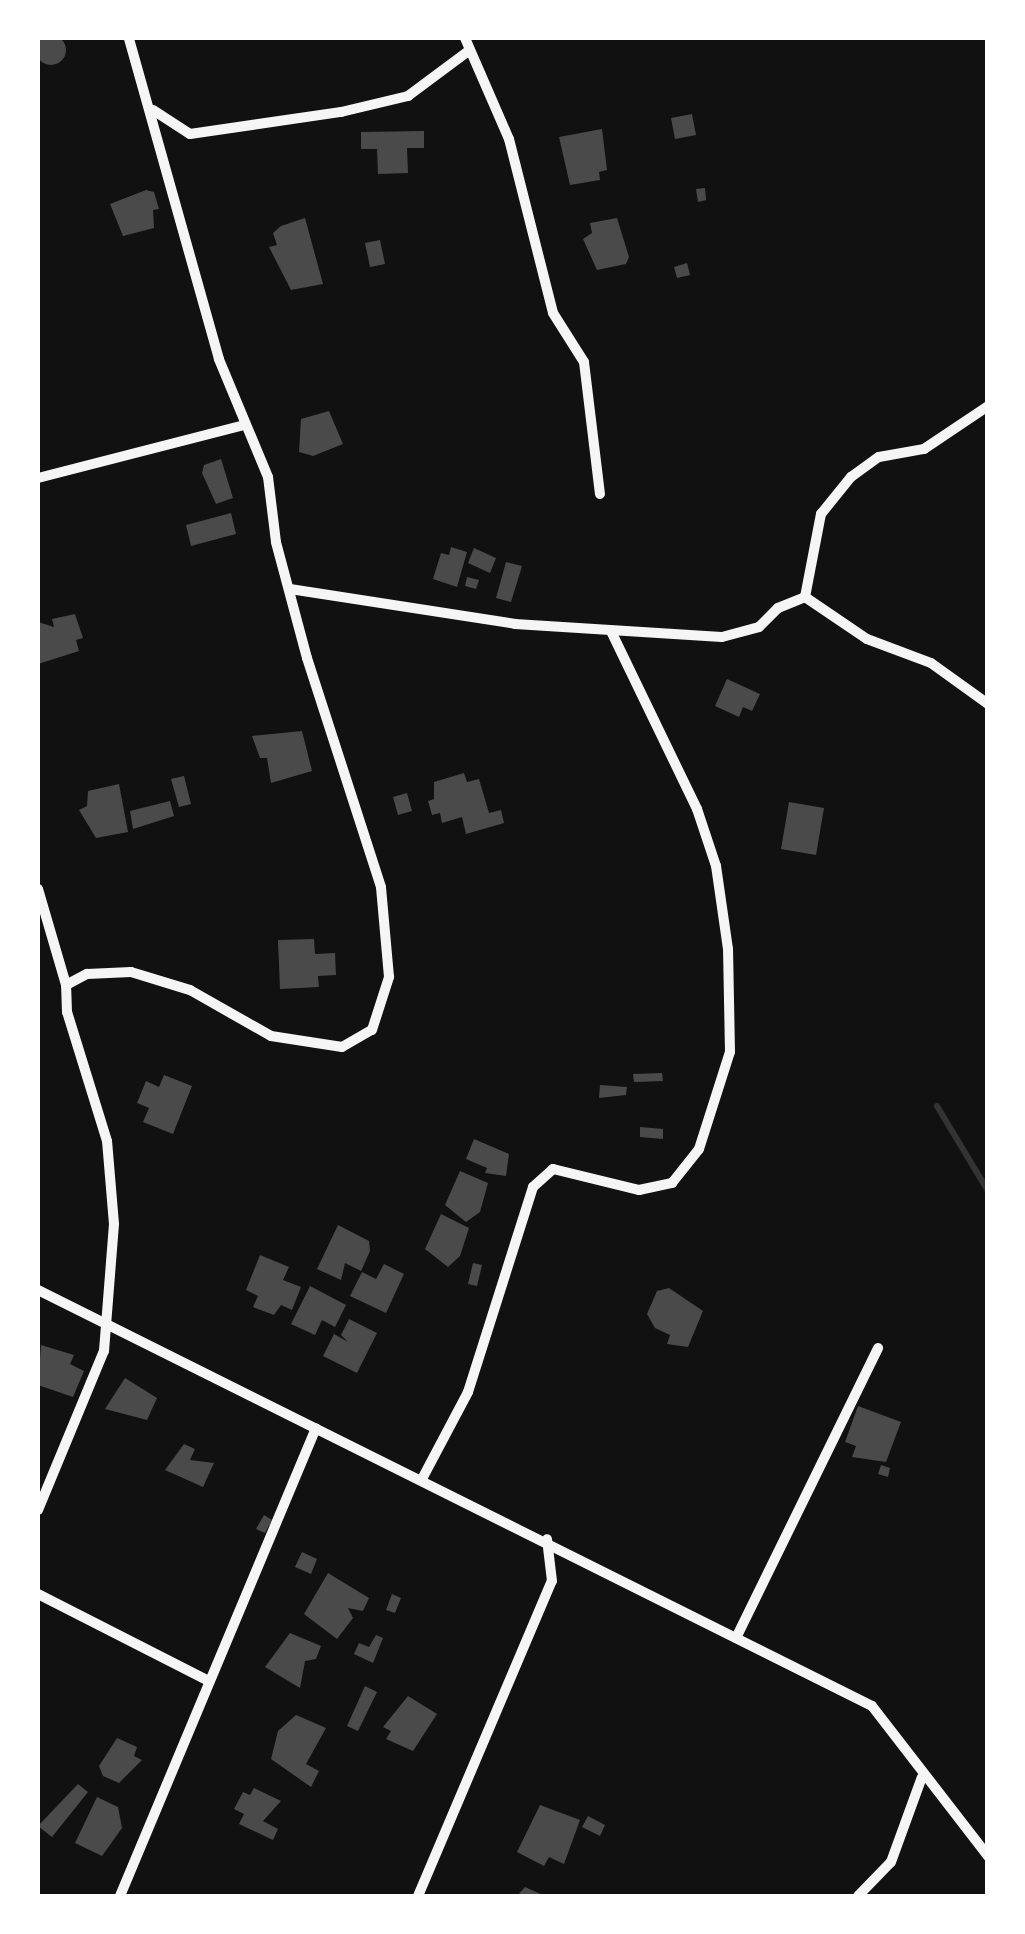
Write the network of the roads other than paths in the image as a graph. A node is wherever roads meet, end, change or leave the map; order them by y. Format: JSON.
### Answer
{"nodes":[{"id":1,"x":129,"y":38,"type":"edge"},
{"id":2,"x":465,"y":38,"type":"edge"},
{"id":3,"x":470,"y":50,"type":"junction"},
{"id":4,"x":150,"y":107,"type":"junction"},
{"id":5,"x":988,"y":406,"type":"edge"},
{"id":6,"x":244,"y":425,"type":"junction"},
{"id":7,"x":38,"y":478,"type":"edge"},
{"id":8,"x":600,"y":494,"type":"dead end"},
{"id":9,"x":290,"y":588,"type":"junction"},
{"id":10,"x":806,"y":597,"type":"junction"},
{"id":11,"x":611,"y":631,"type":"junction"},
{"id":12,"x":988,"y":704,"type":"edge"},
{"id":13,"x":38,"y":889,"type":"edge"},
{"id":14,"x":66,"y":985,"type":"junction"},
{"id":15,"x":38,"y":1290,"type":"edge"},
{"id":16,"x":102,"y":1322,"type":"junction"},
{"id":17,"x":878,"y":1348,"type":"dead end"},
{"id":18,"x":316,"y":1428,"type":"junction"},
{"id":19,"x":422,"y":1478,"type":"junction"},
{"id":20,"x":38,"y":1510,"type":"edge"},
{"id":21,"x":547,"y":1539,"type":"junction"},
{"id":22,"x":38,"y":1594,"type":"edge"},
{"id":23,"x":736,"y":1638,"type":"junction"},
{"id":24,"x":208,"y":1680,"type":"junction"},
{"id":25,"x":922,"y":1778,"type":"junction"},
{"id":26,"x":988,"y":1856,"type":"edge"},
{"id":27,"x":120,"y":1896,"type":"edge"},
{"id":28,"x":418,"y":1896,"type":"edge"},
{"id":29,"x":858,"y":1896,"type":"edge"}],
"edges":[{"from":1,"to":4,"type":"street"},
{"from":2,"to":3,"type":"street"},
{"from":3,"to":4,"type":"street"},
{"from":3,"to":8,"type":"street"},
{"from":4,"to":6,"type":"street"},
{"from":5,"to":10,"type":"street"},
{"from":6,"to":7,"type":"street"},
{"from":6,"to":9,"type":"street"},
{"from":9,"to":11,"type":"street"},
{"from":9,"to":14,"type":"street"},
{"from":10,"to":11,"type":"street"},
{"from":10,"to":12,"type":"street"},
{"from":11,"to":19,"type":"street"},
{"from":13,"to":14,"type":"street"},
{"from":14,"to":16,"type":"street"},
{"from":15,"to":16,"type":"street"},
{"from":16,"to":18,"type":"street"},
{"from":16,"to":20,"type":"street"},
{"from":17,"to":23,"type":"street"},
{"from":18,"to":19,"type":"street"},
{"from":18,"to":24,"type":"street"},
{"from":19,"to":21,"type":"street"},
{"from":21,"to":23,"type":"street"},
{"from":21,"to":28,"type":"street"},
{"from":22,"to":24,"type":"street"},
{"from":23,"to":25,"type":"street"},
{"from":24,"to":27,"type":"street"},
{"from":25,"to":26,"type":"street"},
{"from":25,"to":29,"type":"street"}]}
